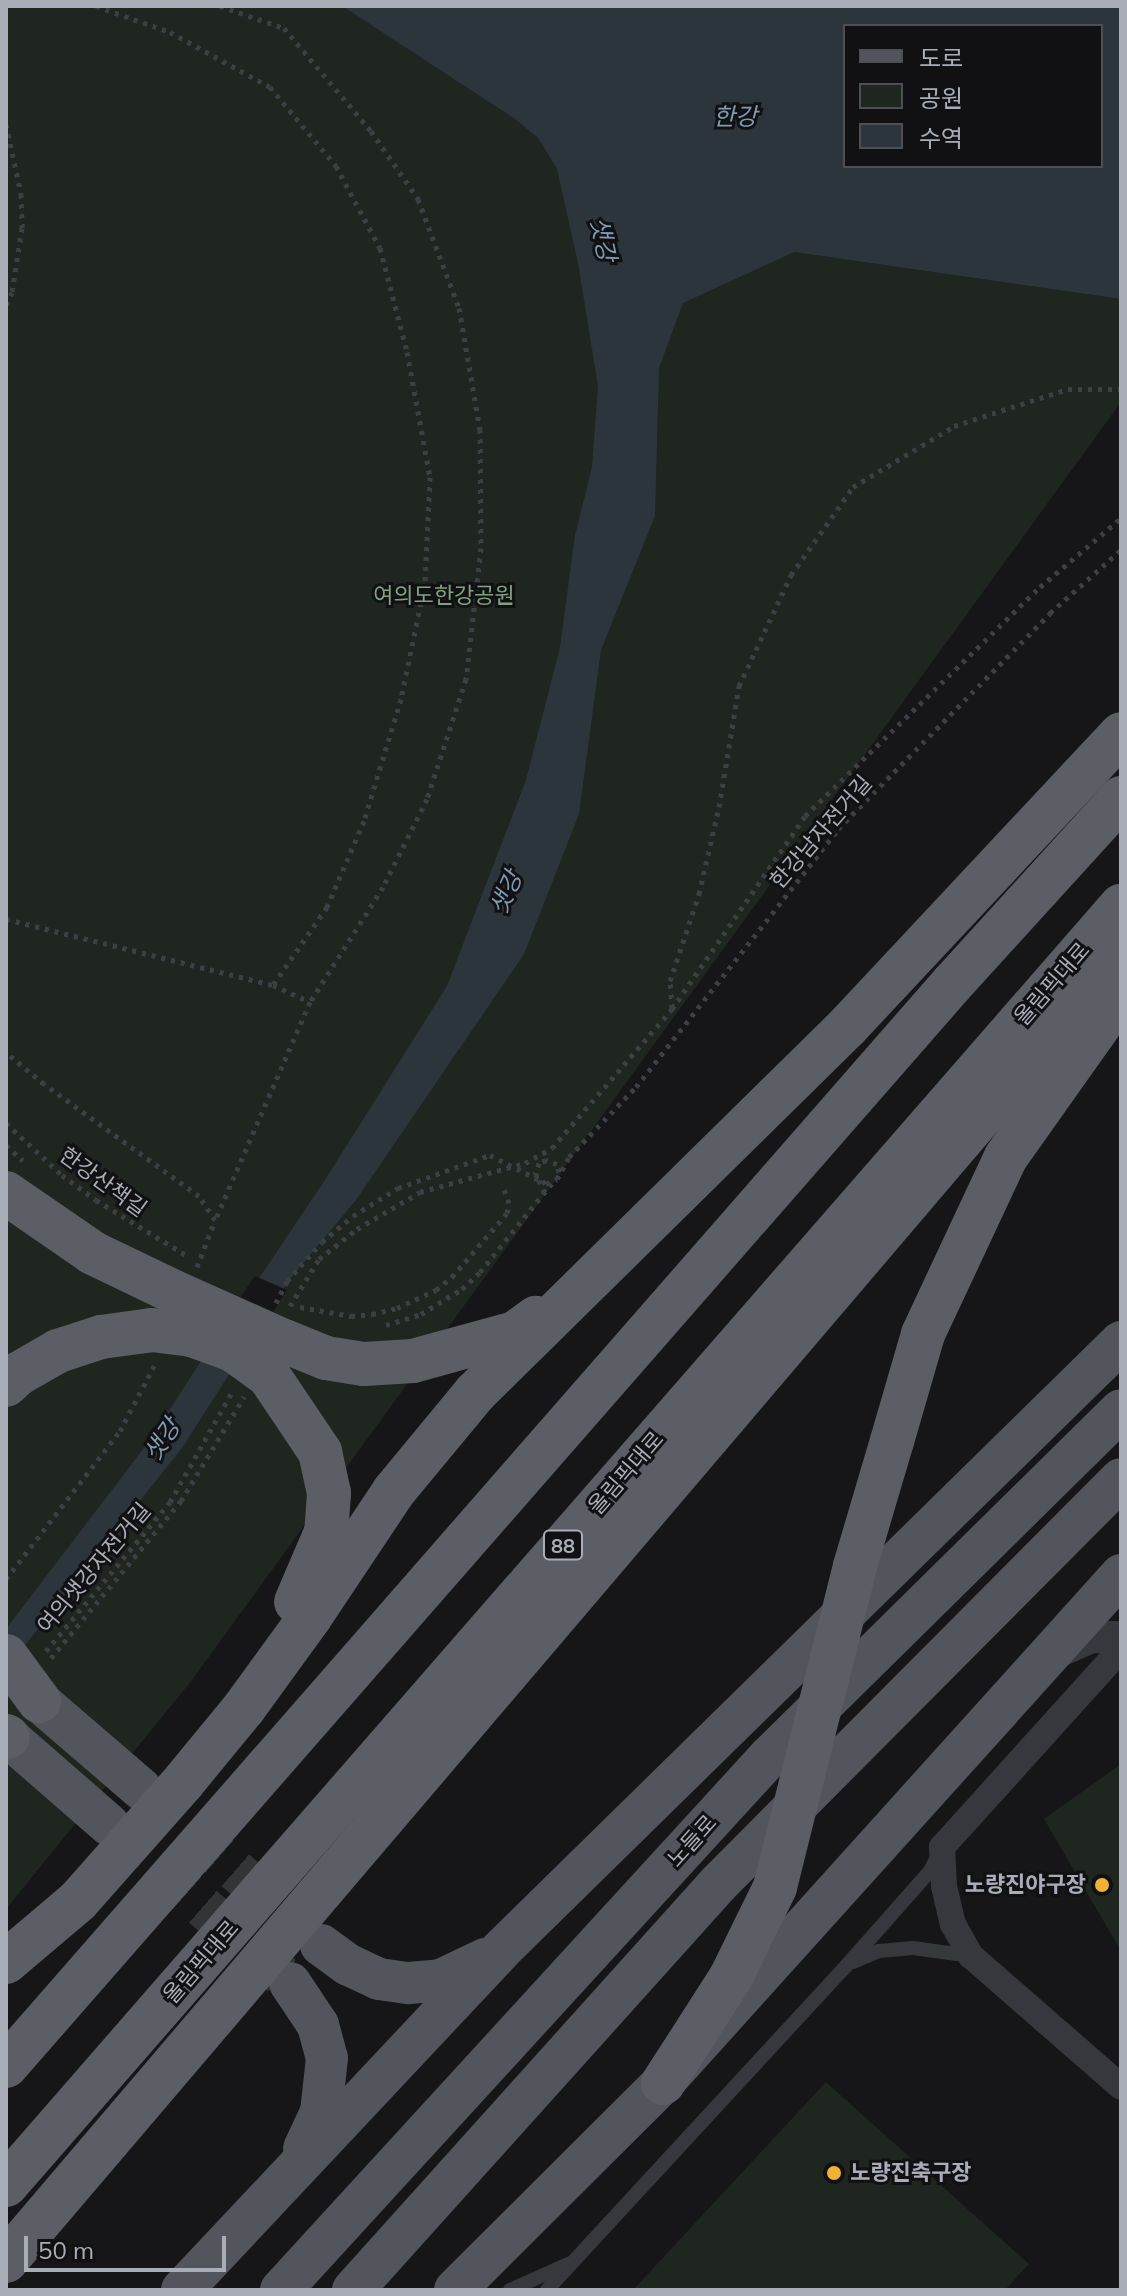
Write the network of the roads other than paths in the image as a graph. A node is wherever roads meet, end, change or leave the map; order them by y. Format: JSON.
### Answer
{"nodes":[{"id":1,"x":1121,"y":734,"type":"edge"},
{"id":2,"x":1121,"y":798,"type":"edge"},
{"id":3,"x":1121,"y":906,"type":"edge"},
{"id":4,"x":1121,"y":960,"type":"edge"},
{"id":5,"x":1121,"y":995,"type":"edge"},
{"id":6,"x":6,"y":1193,"type":"edge"},
{"id":7,"x":596,"y":1274,"type":"junction"},
{"id":8,"x":1121,"y":1342,"type":"edge"},
{"id":9,"x":272,"y":1344,"type":"junction"},
{"id":10,"x":6,"y":1385,"type":"edge"},
{"id":11,"x":1121,"y":1410,"type":"edge"},
{"id":12,"x":1121,"y":1479,"type":"edge"},
{"id":13,"x":1119,"y":1588,"type":"edge"},
{"id":14,"x":1121,"y":1637,"type":"edge"},
{"id":15,"x":1121,"y":1649,"type":"edge"},
{"id":16,"x":1052,"y":1654,"type":"junction"},
{"id":17,"x":27,"y":1673,"type":"edge"},
{"id":18,"x":244,"y":1708,"type":"junction"},
{"id":19,"x":7,"y":1736,"type":"edge"},
{"id":20,"x":140,"y":1788,"type":"tunnel mouth"},
{"id":21,"x":108,"y":1824,"type":"tunnel mouth"},
{"id":22,"x":942,"y":1847,"type":"junction"},
{"id":23,"x":321,"y":1945,"type":"tunnel mouth"},
{"id":24,"x":500,"y":1951,"type":"junction"},
{"id":25,"x":971,"y":1956,"type":"junction"},
{"id":26,"x":6,"y":1962,"type":"edge"},
{"id":27,"x":846,"y":1966,"type":"junction"},
{"id":28,"x":290,"y":1983,"type":"tunnel mouth"},
{"id":29,"x":6,"y":2066,"type":"edge"},
{"id":30,"x":663,"y":2083,"type":"junction"},
{"id":31,"x":1121,"y":2087,"type":"edge"},
{"id":32,"x":289,"y":2174,"type":"junction"},
{"id":33,"x":6,"y":2185,"type":"edge"},
{"id":34,"x":6,"y":2261,"type":"edge"},
{"id":35,"x":573,"y":2262,"type":"junction"},
{"id":36,"x":182,"y":2290,"type":"edge"},
{"id":37,"x":281,"y":2290,"type":"edge"},
{"id":38,"x":353,"y":2290,"type":"edge"},
{"id":39,"x":455,"y":2290,"type":"edge"},
{"id":40,"x":510,"y":2290,"type":"edge"},
{"id":41,"x":547,"y":2290,"type":"edge"}],
"edges":[{"from":1,"to":7,"type":"highway"},
{"from":2,"to":29,"type":"highway"},
{"from":3,"to":33,"type":"highway","name":"올림픽대로","number":"88"},
{"from":4,"to":34,"type":"highway"},
{"from":5,"to":30,"type":"highway","bridge":true},
{"from":6,"to":9,"type":"highway","bridge":true},
{"from":7,"to":9,"type":"highway"},
{"from":7,"to":18,"type":"highway"},
{"from":8,"to":24,"type":"main road"},
{"from":9,"to":10,"type":"highway","bridge":true},
{"from":9,"to":18,"type":"highway"},
{"from":11,"to":37,"type":"main road","name":"노들로"},
{"from":12,"to":38,"type":"main road"},
{"from":13,"to":16,"type":"main road"},
{"from":14,"to":16,"type":"street"},
{"from":15,"to":22,"type":"street"},
{"from":16,"to":30,"type":"main road"},
{"from":17,"to":20,"type":"main road"},
{"from":18,"to":26,"type":"highway"},
{"from":19,"to":21,"type":"main road"},
{"from":22,"to":25,"type":"street"},
{"from":22,"to":27,"type":"lane"},
{"from":23,"to":24,"type":"main road"},
{"from":24,"to":32,"type":"main road"},
{"from":25,"to":27,"type":"lane"},
{"from":25,"to":31,"type":"street"},
{"from":27,"to":35,"type":"lane"},
{"from":28,"to":32,"type":"main road"},
{"from":30,"to":39,"type":"main road"},
{"from":32,"to":36,"type":"main road"},
{"from":35,"to":40,"type":"lane"},
{"from":35,"to":41,"type":"lane"}]}
